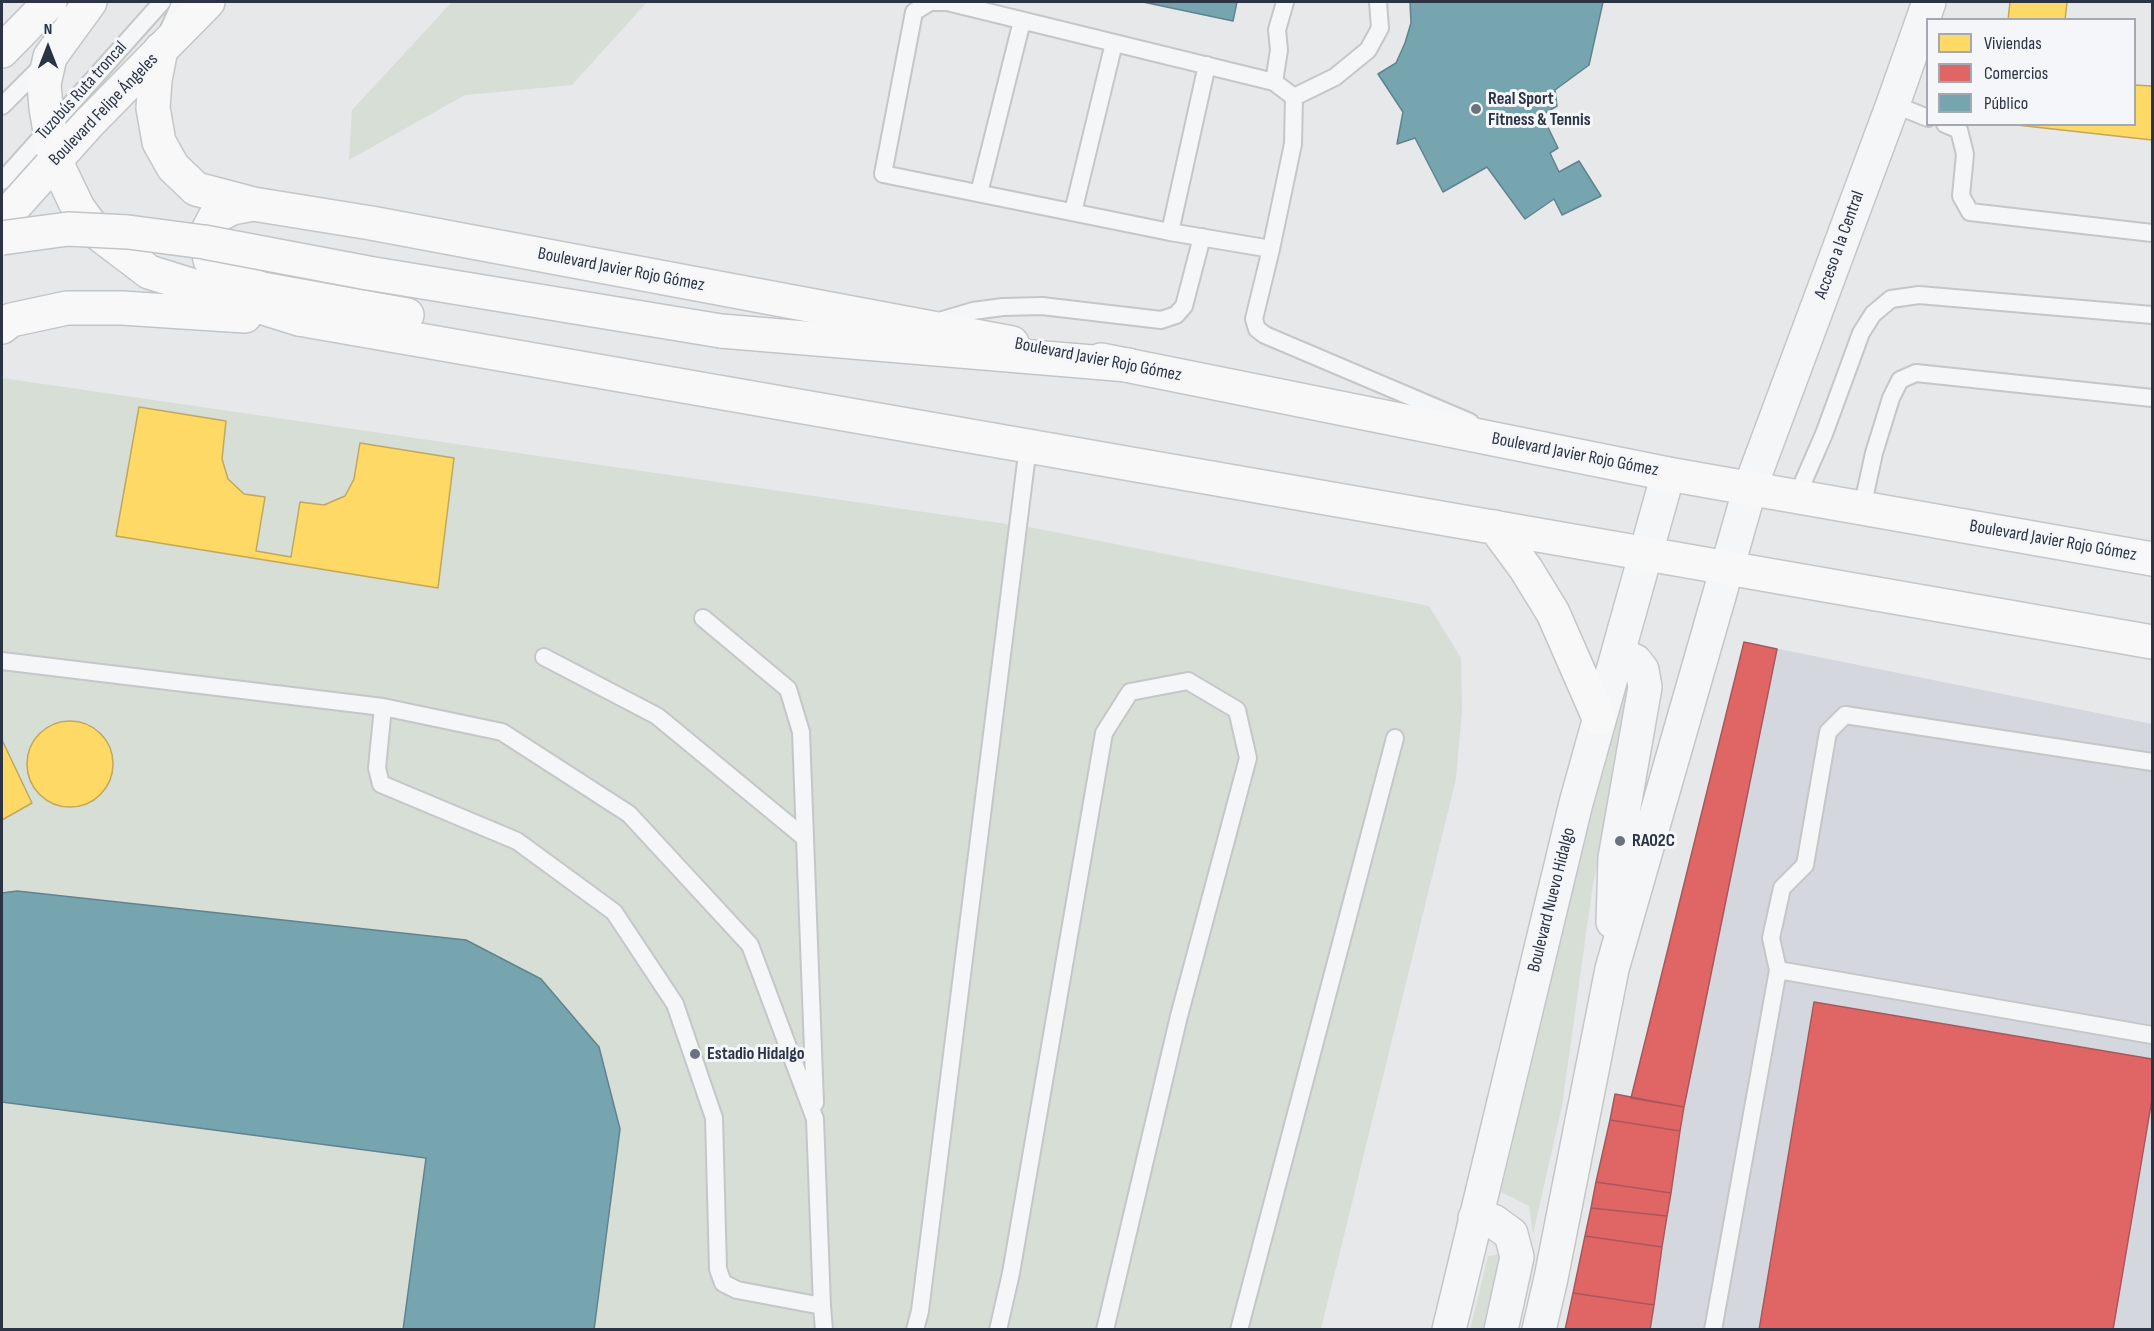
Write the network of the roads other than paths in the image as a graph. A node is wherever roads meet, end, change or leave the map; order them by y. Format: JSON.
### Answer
{"nodes":[{"id":1,"x":50,"y":2,"type":"edge"},
{"id":2,"x":90,"y":2,"type":"edge"},
{"id":3,"x":108,"y":2,"type":"edge"},
{"id":4,"x":162,"y":2,"type":"edge"},
{"id":5,"x":181,"y":2,"type":"edge"},
{"id":6,"x":208,"y":2,"type":"edge"},
{"id":7,"x":1285,"y":2,"type":"edge"},
{"id":8,"x":1378,"y":2,"type":"edge"},
{"id":9,"x":1929,"y":2,"type":"edge"},
{"id":10,"x":1022,"y":21,"type":"junction"},
{"id":11,"x":1114,"y":43,"type":"junction"},
{"id":12,"x":161,"y":49,"type":"junction"},
{"id":13,"x":2,"y":51,"type":"edge"},
{"id":14,"x":50,"y":57,"type":"junction"},
{"id":15,"x":1207,"y":64,"type":"junction"},
{"id":16,"x":1274,"y":82,"type":"junction"},
{"id":17,"x":1294,"y":98,"type":"junction"},
{"id":18,"x":1893,"y":104,"type":"junction"},
{"id":19,"x":2,"y":106,"type":"edge"},
{"id":20,"x":1926,"y":117,"type":"edge"},
{"id":21,"x":1950,"y":126,"type":"edge"},
{"id":22,"x":49,"y":128,"type":"junction"},
{"id":23,"x":55,"y":160,"type":"junction"},
{"id":24,"x":2,"y":181,"type":"edge"},
{"id":25,"x":979,"y":193,"type":"junction"},
{"id":26,"x":253,"y":204,"type":"junction"},
{"id":27,"x":1073,"y":212,"type":"junction"},
{"id":28,"x":2,"y":220,"type":"edge"},
{"id":29,"x":1170,"y":231,"type":"junction"},
{"id":30,"x":2152,"y":233,"type":"edge"},
{"id":31,"x":1202,"y":237,"type":"junction"},
{"id":32,"x":2,"y":238,"type":"edge"},
{"id":33,"x":1271,"y":249,"type":"junction"},
{"id":34,"x":2152,"y":315,"type":"edge"},
{"id":35,"x":299,"y":319,"type":"junction"},
{"id":36,"x":921,"y":326,"type":"junction"},
{"id":37,"x":2,"y":327,"type":"edge"},
{"id":38,"x":1128,"y":365,"type":"junction"},
{"id":39,"x":651,"y":380,"type":"junction"},
{"id":40,"x":2152,"y":398,"type":"edge"},
{"id":41,"x":1525,"y":445,"type":"junction"},
{"id":42,"x":1028,"y":446,"type":"junction"},
{"id":43,"x":1668,"y":474,"type":"junction"},
{"id":44,"x":1750,"y":488,"type":"junction"},
{"id":45,"x":1797,"y":496,"type":"junction"},
{"id":46,"x":1862,"y":508,"type":"junction"},
{"id":47,"x":1495,"y":527,"type":"junction"},
{"id":48,"x":1646,"y":553,"type":"junction"},
{"id":49,"x":2152,"y":559,"type":"edge"},
{"id":50,"x":1727,"y":567,"type":"junction"},
{"id":51,"x":703,"y":618,"type":"dead end"},
{"id":52,"x":2152,"y":642,"type":"edge"},
{"id":53,"x":1617,"y":656,"type":"junction"},
{"id":54,"x":544,"y":657,"type":"dead end"},
{"id":55,"x":2,"y":661,"type":"edge"},
{"id":56,"x":383,"y":707,"type":"junction"},
{"id":57,"x":1599,"y":718,"type":"junction"},
{"id":58,"x":1395,"y":738,"type":"dead end"},
{"id":59,"x":2152,"y":762,"type":"edge"},
{"id":60,"x":806,"y":838,"type":"junction"},
{"id":61,"x":1612,"y":969,"type":"junction"},
{"id":62,"x":1778,"y":970,"type":"junction"},
{"id":63,"x":2152,"y":1035,"type":"edge"},
{"id":64,"x":815,"y":1119,"type":"junction"},
{"id":65,"x":1475,"y":1218,"type":"junction"},
{"id":66,"x":822,"y":1306,"type":"junction"},
{"id":67,"x":824,"y":1329,"type":"edge"},
{"id":68,"x":915,"y":1329,"type":"edge"},
{"id":69,"x":998,"y":1329,"type":"edge"},
{"id":70,"x":1105,"y":1329,"type":"edge"},
{"id":71,"x":1239,"y":1329,"type":"edge"},
{"id":72,"x":1449,"y":1329,"type":"edge"},
{"id":73,"x":1501,"y":1329,"type":"edge"},
{"id":74,"x":1539,"y":1329,"type":"edge"},
{"id":75,"x":1713,"y":1329,"type":"edge"}],
"edges":[{"from":1,"to":13,"type":"main road"},
{"from":2,"to":14,"type":"main road"},
{"from":3,"to":14,"type":"lane"},
{"from":4,"to":22,"type":"lane","name":"Tuzobús Ruta troncal"},
{"from":5,"to":12,"type":"lane"},
{"from":6,"to":12,"type":"main road","name":"Boulevard Felipe Ángeles"},
{"from":7,"to":16,"type":"lane"},
{"from":8,"to":17,"type":"lane"},
{"from":9,"to":18,"type":"street","name":"Acceso a la Central"},
{"from":10,"to":11,"type":"lane"},
{"from":10,"to":25,"type":"lane"},
{"from":10,"to":25,"type":"lane"},
{"from":11,"to":15,"type":"lane"},
{"from":11,"to":27,"type":"lane"},
{"from":12,"to":23,"type":"main road","name":"Boulevard Felipe Ángeles"},
{"from":12,"to":26,"type":"main road","name":"Boulevard Javier Rojo Gómez"},
{"from":14,"to":19,"type":"lane"},
{"from":14,"to":22,"type":"main road"},
{"from":15,"to":16,"type":"lane"},
{"from":15,"to":29,"type":"lane"},
{"from":16,"to":17,"type":"lane"},
{"from":17,"to":33,"type":"lane"},
{"from":18,"to":20,"type":"lane"},
{"from":18,"to":44,"type":"street","name":"Acceso a la Central"},
{"from":21,"to":30,"type":"lane"},
{"from":22,"to":23,"type":"main road"},
{"from":22,"to":24,"type":"lane","name":"Tuzobús Ruta troncal"},
{"from":23,"to":28,"type":"main road","name":"Boulevard Felipe Ángeles"},
{"from":23,"to":35,"type":"main road"},
{"from":25,"to":27,"type":"lane"},
{"from":26,"to":36,"type":"main road","name":"Boulevard Javier Rojo Gómez"},
{"from":26,"to":39,"type":"main road"},
{"from":27,"to":29,"type":"lane"},
{"from":29,"to":31,"type":"lane"},
{"from":31,"to":33,"type":"lane"},
{"from":31,"to":36,"type":"lane"},
{"from":32,"to":38,"type":"main road","bridge":true},
{"from":33,"to":41,"type":"lane"},
{"from":34,"to":45,"type":"lane"},
{"from":35,"to":37,"type":"main road"},
{"from":35,"to":39,"type":"main road"},
{"from":36,"to":38,"type":"main road","name":"Boulevard Javier Rojo Gómez"},
{"from":38,"to":41,"type":"main road","name":"Boulevard Javier Rojo Gómez"},
{"from":39,"to":42,"type":"main road"},
{"from":40,"to":46,"type":"lane"},
{"from":41,"to":43,"type":"main road","name":"Boulevard Javier Rojo Gómez"},
{"from":42,"to":47,"type":"main road"},
{"from":42,"to":68,"type":"lane"},
{"from":43,"to":44,"type":"main road","name":"Boulevard Javier Rojo Gómez"},
{"from":43,"to":48,"type":"street","name":"Boulevard Nuevo Hidalgo"},
{"from":44,"to":45,"type":"main road","name":"Boulevard Javier Rojo Gómez"},
{"from":44,"to":50,"type":"street"},
{"from":45,"to":46,"type":"main road","name":"Boulevard Javier Rojo Gómez"},
{"from":46,"to":49,"type":"main road","name":"Boulevard Javier Rojo Gómez"},
{"from":47,"to":48,"type":"main road"},
{"from":47,"to":57,"type":"main road"},
{"from":48,"to":50,"type":"main road"},
{"from":48,"to":53,"type":"street","name":"Boulevard Nuevo Hidalgo"},
{"from":50,"to":52,"type":"main road"},
{"from":50,"to":61,"type":"street"},
{"from":51,"to":60,"type":"lane"},
{"from":53,"to":57,"type":"street","name":"Boulevard Nuevo Hidalgo"},
{"from":53,"to":61,"type":"street"},
{"from":54,"to":60,"type":"lane"},
{"from":55,"to":56,"type":"lane"},
{"from":56,"to":64,"type":"lane"},
{"from":56,"to":66,"type":"lane"},
{"from":57,"to":65,"type":"street","name":"Boulevard Nuevo Hidalgo"},
{"from":58,"to":71,"type":"lane"},
{"from":59,"to":62,"type":"lane"},
{"from":60,"to":64,"type":"lane"},
{"from":61,"to":74,"type":"street"},
{"from":62,"to":63,"type":"lane"},
{"from":62,"to":75,"type":"lane"},
{"from":64,"to":66,"type":"lane"},
{"from":65,"to":72,"type":"street","name":"Boulevard Nuevo Hidalgo"},
{"from":65,"to":73,"type":"street"},
{"from":66,"to":67,"type":"lane"},
{"from":69,"to":70,"type":"lane"}]}
